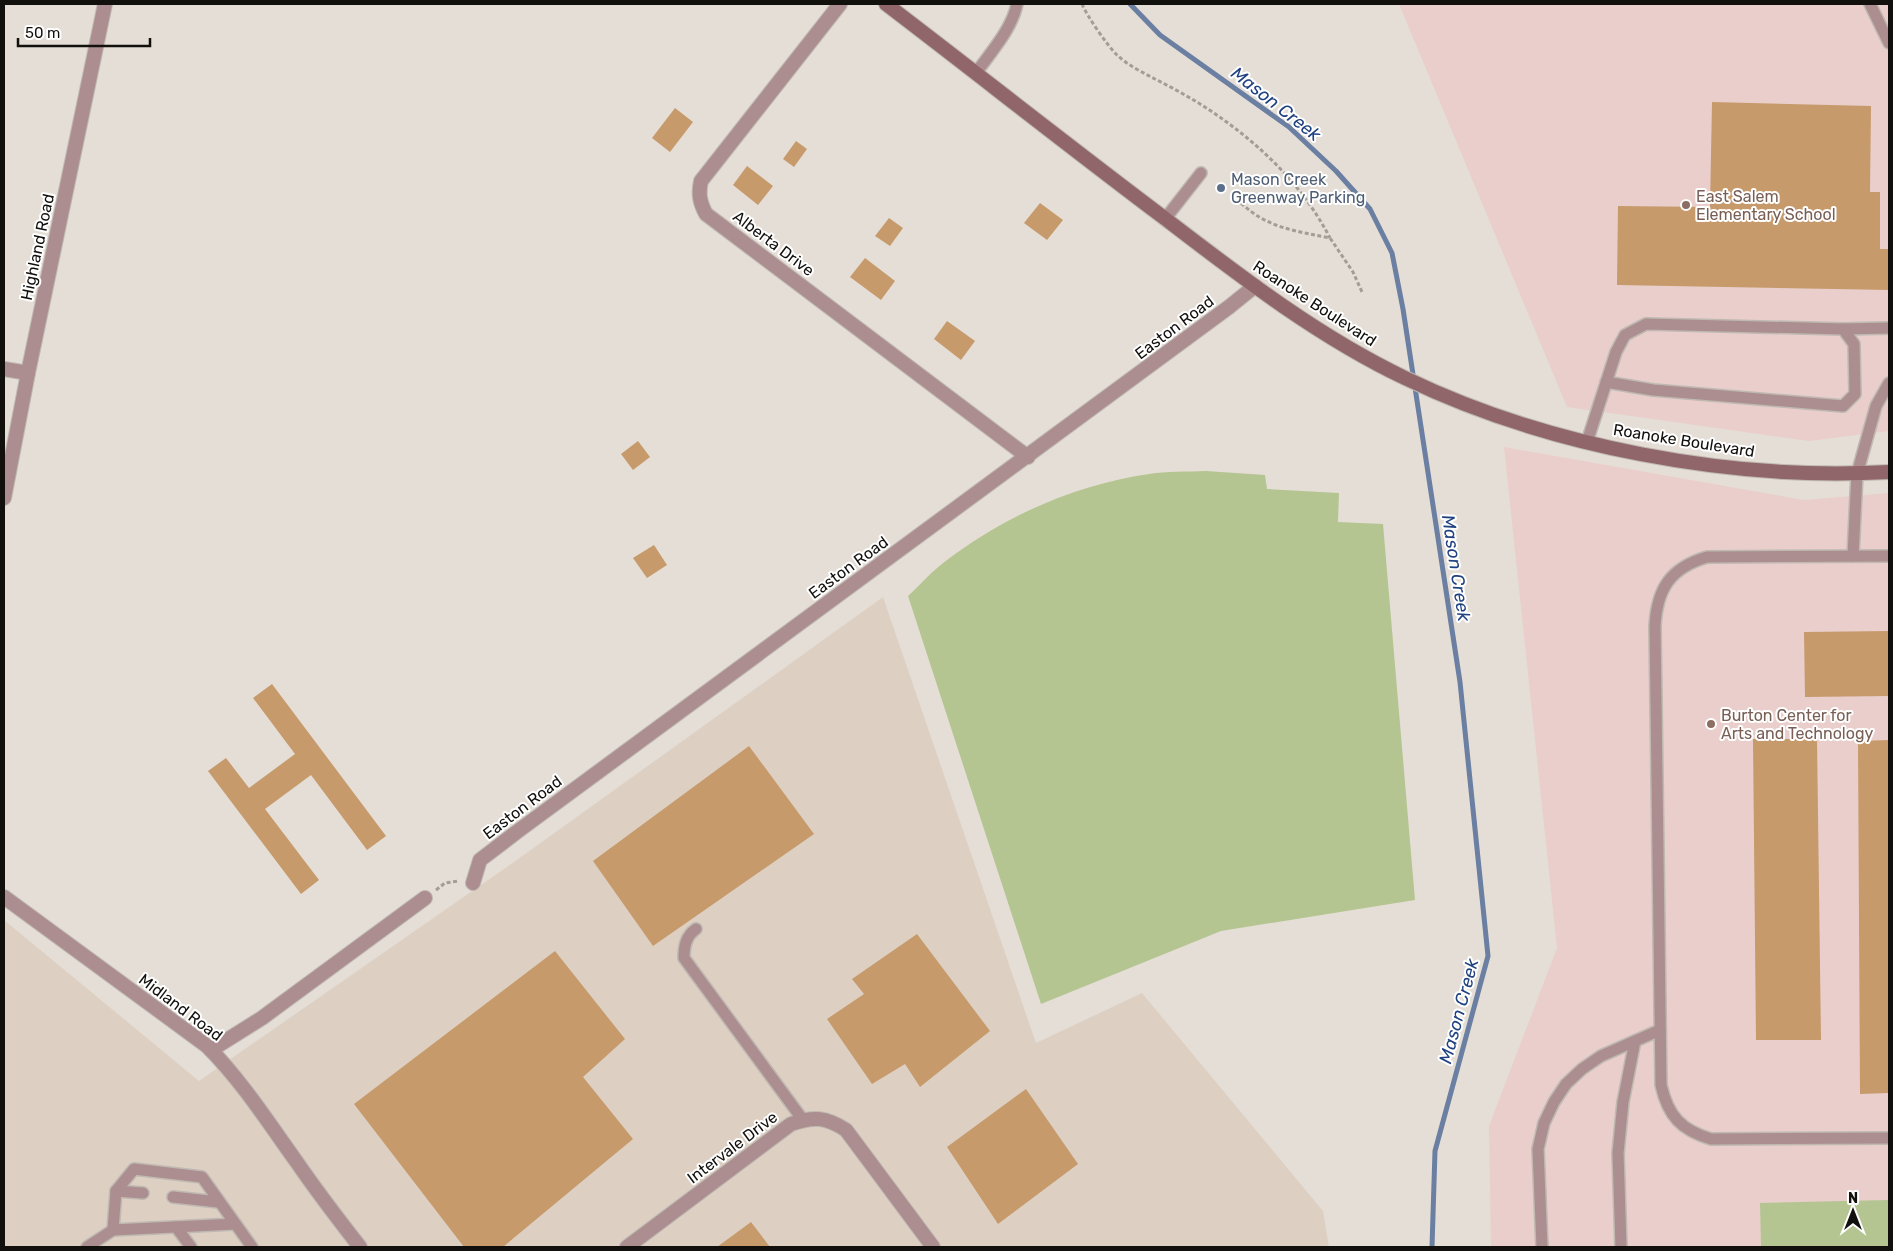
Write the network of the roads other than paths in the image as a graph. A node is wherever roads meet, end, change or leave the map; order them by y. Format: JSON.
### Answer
{"nodes":[{"id":1,"x":105,"y":4,"type":"edge"},
{"id":2,"x":840,"y":4,"type":"edge"},
{"id":3,"x":886,"y":4,"type":"edge"},
{"id":4,"x":1017,"y":4,"type":"edge"},
{"id":5,"x":1870,"y":4,"type":"edge"},
{"id":6,"x":1889,"y":43,"type":"edge"},
{"id":7,"x":976,"y":73,"type":"junction"},
{"id":8,"x":1201,"y":173,"type":"dead end"},
{"id":9,"x":1165,"y":219,"type":"junction"},
{"id":10,"x":1255,"y":286,"type":"junction"},
{"id":11,"x":1889,"y":328,"type":"edge"},
{"id":12,"x":1843,"y":329,"type":"junction"},
{"id":13,"x":4,"y":369,"type":"edge"},
{"id":14,"x":28,"y":374,"type":"junction"},
{"id":15,"x":1606,"y":382,"type":"junction"},
{"id":16,"x":1889,"y":383,"type":"edge"},
{"id":17,"x":1587,"y":442,"type":"junction"},
{"id":18,"x":1028,"y":457,"type":"junction"},
{"id":19,"x":1889,"y":472,"type":"edge"},
{"id":20,"x":1857,"y":474,"type":"junction"},
{"id":21,"x":4,"y":498,"type":"edge"},
{"id":22,"x":1853,"y":556,"type":"junction"},
{"id":23,"x":1889,"y":556,"type":"edge"},
{"id":24,"x":474,"y":883,"type":"road end"},
{"id":25,"x":4,"y":897,"type":"edge"},
{"id":26,"x":425,"y":898,"type":"road end"},
{"id":27,"x":696,"y":929,"type":"dead end"},
{"id":28,"x":1660,"y":1030,"type":"junction"},
{"id":29,"x":1635,"y":1041,"type":"junction"},
{"id":30,"x":211,"y":1050,"type":"junction"},
{"id":31,"x":803,"y":1120,"type":"junction"},
{"id":32,"x":1889,"y":1138,"type":"edge"},
{"id":33,"x":116,"y":1191,"type":"junction"},
{"id":34,"x":143,"y":1193,"type":"dead end"},
{"id":35,"x":173,"y":1197,"type":"dead end"},
{"id":36,"x":218,"y":1202,"type":"junction"},
{"id":37,"x":234,"y":1224,"type":"junction"},
{"id":38,"x":176,"y":1227,"type":"junction"},
{"id":39,"x":113,"y":1230,"type":"junction"},
{"id":40,"x":86,"y":1247,"type":"edge"},
{"id":41,"x":191,"y":1247,"type":"edge"},
{"id":42,"x":252,"y":1247,"type":"edge"},
{"id":43,"x":360,"y":1247,"type":"edge"},
{"id":44,"x":627,"y":1247,"type":"edge"},
{"id":45,"x":932,"y":1247,"type":"edge"},
{"id":46,"x":1542,"y":1247,"type":"edge"},
{"id":47,"x":1621,"y":1247,"type":"edge"}],
"edges":[{"from":1,"to":14,"type":"street","name":"Highland Road"},
{"from":2,"to":18,"type":"street","name":"Alberta Drive"},
{"from":3,"to":7,"type":"main road","name":"Roanoke Boulevard"},
{"from":4,"to":7,"type":"lane"},
{"from":5,"to":6,"type":"lane"},
{"from":7,"to":9,"type":"main road","name":"Roanoke Boulevard"},
{"from":8,"to":9,"type":"lane"},
{"from":9,"to":10,"type":"main road","name":"Roanoke Boulevard"},
{"from":10,"to":17,"type":"main road","name":"Roanoke Boulevard"},
{"from":10,"to":18,"type":"street","name":"Easton Road"},
{"from":11,"to":12,"type":"lane"},
{"from":12,"to":15,"type":"lane"},
{"from":12,"to":15,"type":"lane"},
{"from":13,"to":14,"type":"street"},
{"from":14,"to":21,"type":"street","name":"Highland Road"},
{"from":15,"to":17,"type":"lane"},
{"from":16,"to":20,"type":"lane"},
{"from":17,"to":20,"type":"main road","name":"Roanoke Boulevard"},
{"from":18,"to":24,"type":"street","name":"Easton Road"},
{"from":19,"to":20,"type":"main road","name":"Roanoke Boulevard"},
{"from":20,"to":22,"type":"lane"},
{"from":22,"to":23,"type":"lane"},
{"from":22,"to":28,"type":"lane"},
{"from":25,"to":30,"type":"street","name":"Midland Road"},
{"from":26,"to":30,"type":"street"},
{"from":27,"to":31,"type":"lane"},
{"from":28,"to":29,"type":"lane"},
{"from":28,"to":32,"type":"lane"},
{"from":29,"to":46,"type":"lane"},
{"from":29,"to":47,"type":"lane"},
{"from":30,"to":43,"type":"street","name":"Midland Road"},
{"from":31,"to":44,"type":"street","name":"Intervale Drive"},
{"from":31,"to":45,"type":"street","name":"Intervale Drive"},
{"from":33,"to":34,"type":"lane"},
{"from":33,"to":36,"type":"lane"},
{"from":33,"to":39,"type":"lane"},
{"from":35,"to":36,"type":"lane"},
{"from":36,"to":37,"type":"lane"},
{"from":37,"to":38,"type":"lane"},
{"from":37,"to":42,"type":"lane"},
{"from":38,"to":39,"type":"lane"},
{"from":38,"to":41,"type":"lane"},
{"from":39,"to":40,"type":"lane"}]}
